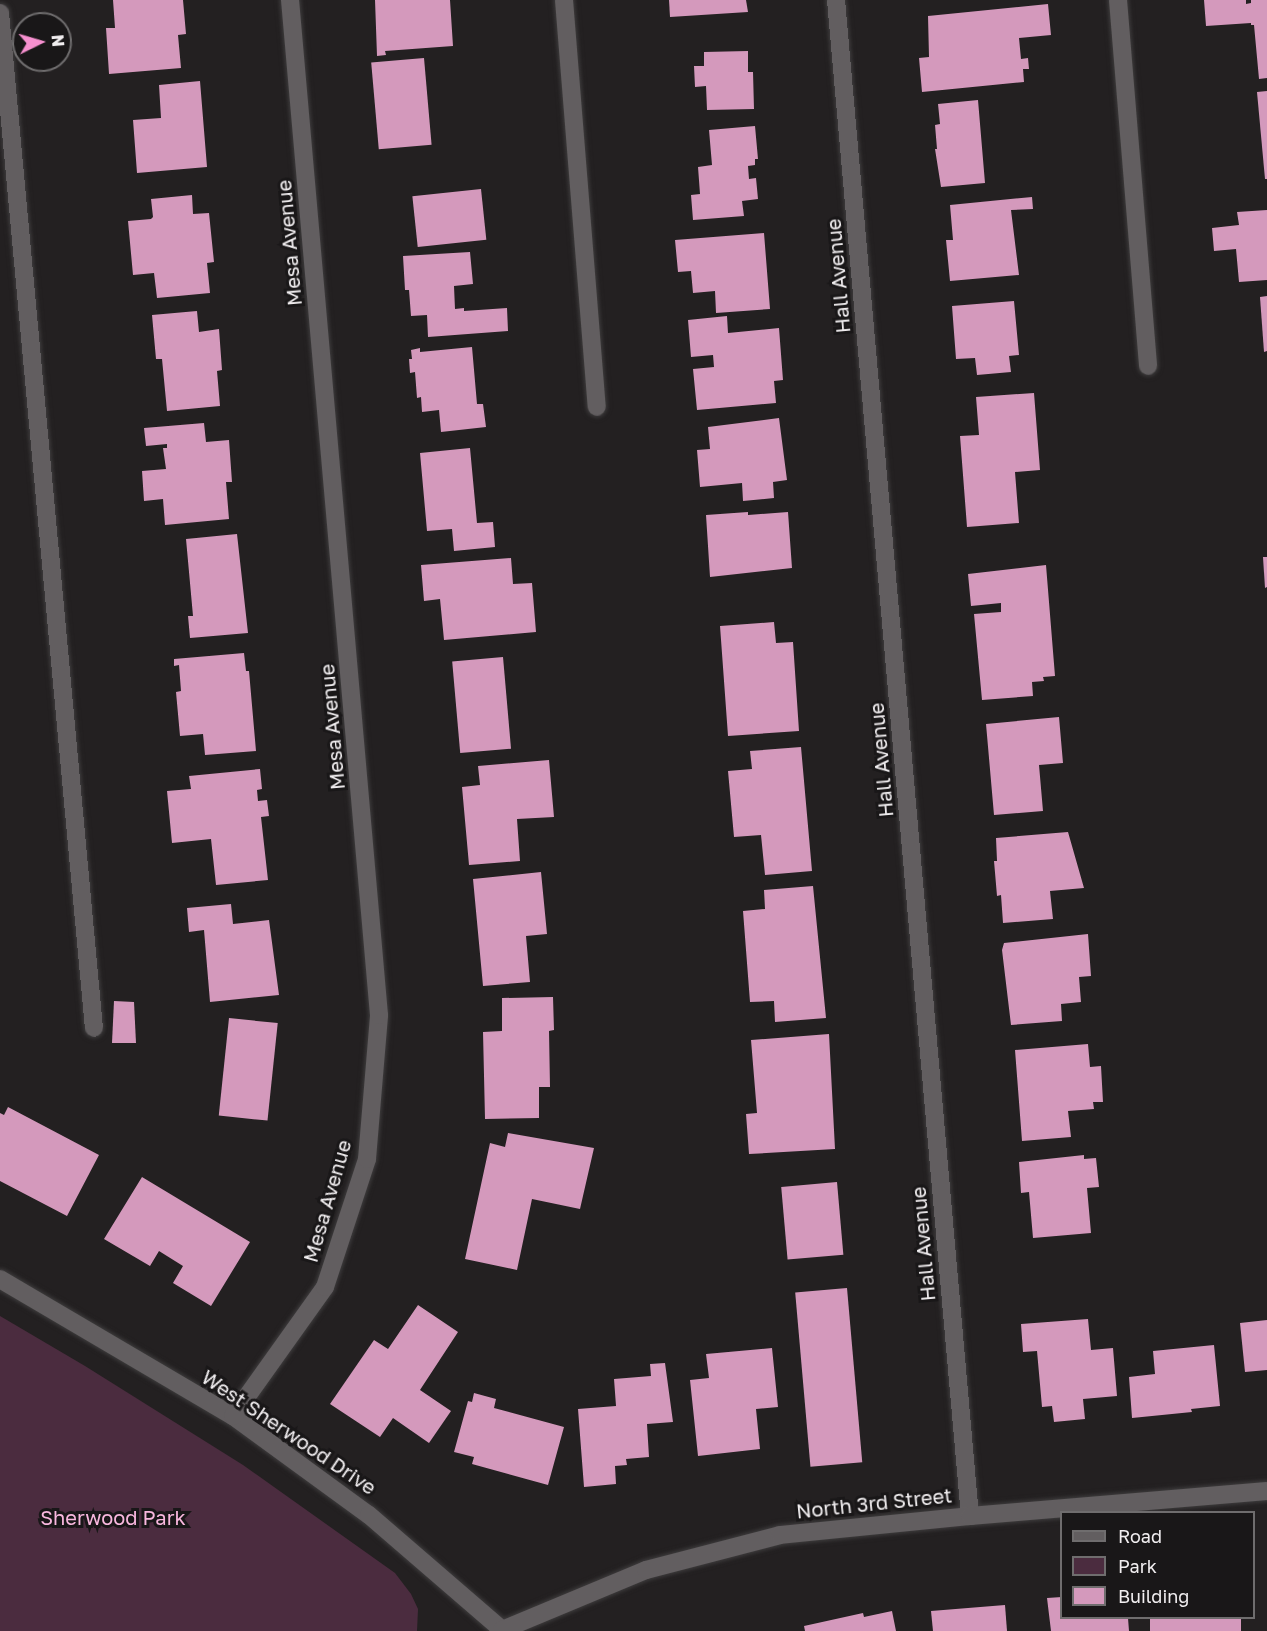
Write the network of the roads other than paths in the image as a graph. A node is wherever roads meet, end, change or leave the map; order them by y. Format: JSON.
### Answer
{"nodes":[{"id":1,"x":290,"y":0,"type":"edge"},
{"id":2,"x":564,"y":0,"type":"edge"},
{"id":3,"x":836,"y":0,"type":"edge"},
{"id":4,"x":1118,"y":0,"type":"edge"},
{"id":5,"x":0,"y":13,"type":"edge"},
{"id":6,"x":1148,"y":366,"type":"dead end"},
{"id":7,"x":597,"y":407,"type":"dead end"},
{"id":8,"x":94,"y":1028,"type":"dead end"},
{"id":9,"x":0,"y":1279,"type":"edge"},
{"id":10,"x":233,"y":1416,"type":"junction"},
{"id":11,"x":1267,"y":1491,"type":"edge"},
{"id":12,"x":970,"y":1516,"type":"junction"},
{"id":13,"x":502,"y":1631,"type":"edge"}],
"edges":[{"from":1,"to":10,"type":"street","name":"Mesa Avenue"},
{"from":2,"to":7,"type":"street"},
{"from":3,"to":12,"type":"street","name":"Hall Avenue"},
{"from":4,"to":6,"type":"street"},
{"from":5,"to":8,"type":"street"},
{"from":9,"to":10,"type":"street","name":"West Sherwood Drive"},
{"from":10,"to":13,"type":"street","name":"West Sherwood Drive"},
{"from":11,"to":12,"type":"street","name":"North 3rd Street"},
{"from":12,"to":13,"type":"street","name":"North 3rd Street"}]}
